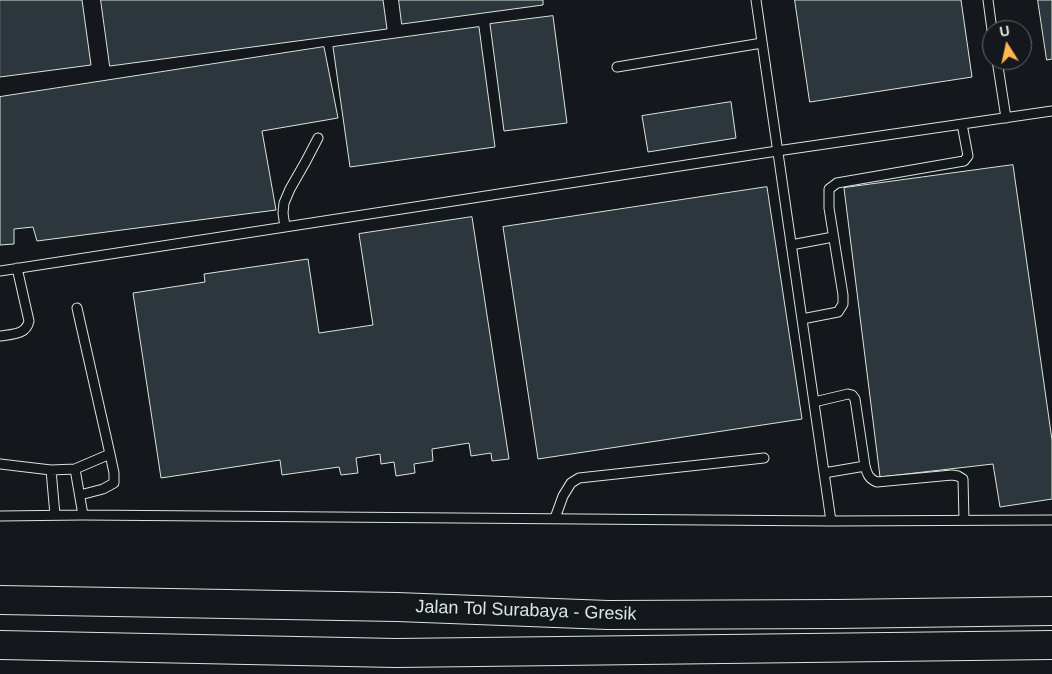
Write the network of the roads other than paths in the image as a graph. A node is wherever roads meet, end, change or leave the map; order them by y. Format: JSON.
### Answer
{"nodes":[{"id":1,"x":756,"y":0,"type":"edge"},
{"id":2,"x":988,"y":0,"type":"edge"},
{"id":3,"x":991,"y":20,"type":"edge"},
{"id":4,"x":762,"y":43,"type":"junction"},
{"id":5,"x":617,"y":67,"type":"dead end"},
{"id":6,"x":999,"y":70,"type":"edge"},
{"id":7,"x":1052,"y":111,"type":"edge"},
{"id":8,"x":1006,"y":118,"type":"junction"},
{"id":9,"x":962,"y":124,"type":"junction"},
{"id":10,"x":318,"y":138,"type":"dead end"},
{"id":11,"x":777,"y":151,"type":"junction"},
{"id":12,"x":286,"y":227,"type":"junction"},
{"id":13,"x":834,"y":237,"type":"junction"},
{"id":14,"x":791,"y":245,"type":"junction"},
{"id":15,"x":17,"y":268,"type":"junction"},
{"id":16,"x":0,"y":271,"type":"edge"},
{"id":17,"x":77,"y":308,"type":"dead end"},
{"id":18,"x":802,"y":320,"type":"junction"},
{"id":19,"x":0,"y":336,"type":"edge"},
{"id":20,"x":814,"y":402,"type":"junction"},
{"id":21,"x":110,"y":454,"type":"junction"},
{"id":22,"x":764,"y":458,"type":"dead end"},
{"id":23,"x":0,"y":464,"type":"edge"},
{"id":24,"x":865,"y":466,"type":"junction"},
{"id":25,"x":75,"y":469,"type":"junction"},
{"id":26,"x":52,"y":470,"type":"junction"},
{"id":27,"x":824,"y":473,"type":"junction"},
{"id":28,"x":80,"y":495,"type":"junction"},
{"id":29,"x":55,"y":515,"type":"junction"},
{"id":30,"x":83,"y":515,"type":"junction"},
{"id":31,"x":0,"y":516,"type":"edge"},
{"id":32,"x":554,"y":518,"type":"junction"},
{"id":33,"x":964,"y":520,"type":"junction"},
{"id":34,"x":1052,"y":520,"type":"edge"},
{"id":35,"x":831,"y":521,"type":"junction"},
{"id":36,"x":0,"y":600,"type":"edge"},
{"id":37,"x":1052,"y":610,"type":"edge"},
{"id":38,"x":0,"y":645,"type":"edge"},
{"id":39,"x":1052,"y":645,"type":"edge"}],
"edges":[{"from":1,"to":4,"type":"lane"},
{"from":2,"to":3,"type":"lane"},
{"from":4,"to":5,"type":"lane"},
{"from":4,"to":11,"type":"lane"},
{"from":6,"to":8,"type":"lane"},
{"from":7,"to":8,"type":"lane"},
{"from":8,"to":9,"type":"lane"},
{"from":9,"to":11,"type":"lane"},
{"from":9,"to":13,"type":"lane"},
{"from":10,"to":12,"type":"lane"},
{"from":11,"to":12,"type":"lane"},
{"from":11,"to":14,"type":"lane"},
{"from":12,"to":15,"type":"lane"},
{"from":13,"to":14,"type":"lane"},
{"from":13,"to":18,"type":"lane"},
{"from":14,"to":18,"type":"lane"},
{"from":15,"to":16,"type":"lane"},
{"from":15,"to":19,"type":"lane"},
{"from":17,"to":21,"type":"lane"},
{"from":18,"to":20,"type":"lane"},
{"from":20,"to":24,"type":"lane"},
{"from":20,"to":27,"type":"lane"},
{"from":21,"to":25,"type":"lane"},
{"from":21,"to":28,"type":"lane"},
{"from":22,"to":32,"type":"lane"},
{"from":23,"to":26,"type":"lane"},
{"from":24,"to":27,"type":"lane"},
{"from":24,"to":33,"type":"lane"},
{"from":25,"to":26,"type":"lane"},
{"from":25,"to":28,"type":"lane"},
{"from":26,"to":29,"type":"lane"},
{"from":27,"to":35,"type":"lane"},
{"from":28,"to":30,"type":"lane"},
{"from":29,"to":30,"type":"lane"},
{"from":29,"to":31,"type":"lane"},
{"from":30,"to":32,"type":"lane"},
{"from":32,"to":35,"type":"lane"},
{"from":33,"to":34,"type":"lane"},
{"from":33,"to":35,"type":"lane"},
{"from":36,"to":37,"type":"highway","name":"Jalan Tol Surabaya - Gresik"},
{"from":38,"to":39,"type":"highway","name":"Jalan Tol Surabaya - Gresik"}]}
